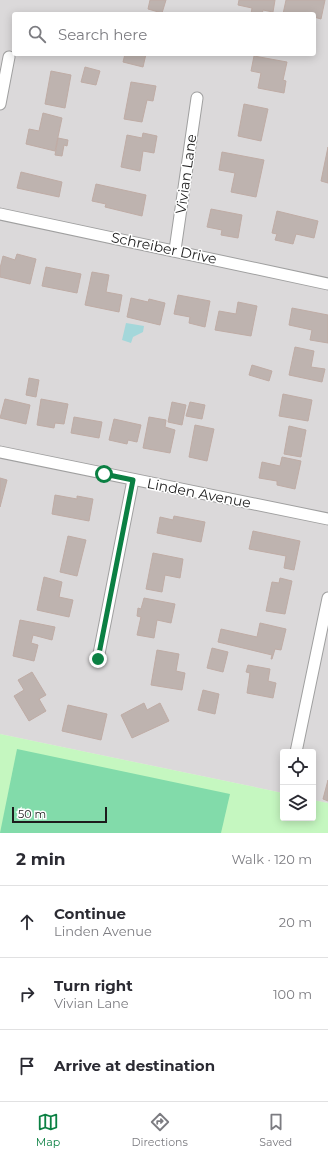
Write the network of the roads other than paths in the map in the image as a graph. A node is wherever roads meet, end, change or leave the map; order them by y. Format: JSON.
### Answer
{"nodes":[{"id":1,"x":9,"y":57,"type":"dead end"},
{"id":2,"x":197,"y":98,"type":"dead end"},
{"id":3,"x":0,"y":104,"type":"edge"},
{"id":4,"x":0,"y":214,"type":"edge"},
{"id":5,"x":174,"y":250,"type":"junction"},
{"id":6,"x":328,"y":284,"type":"edge"},
{"id":7,"x":0,"y":452,"type":"edge"},
{"id":8,"x":133,"y":480,"type":"junction"},
{"id":9,"x":328,"y":519,"type":"edge"},
{"id":10,"x":328,"y":598,"type":"edge"},
{"id":11,"x":98,"y":659,"type":"dead end"},
{"id":12,"x":297,"y":749,"type":"edge"}],
"edges":[{"from":1,"to":3,"type":"street"},
{"from":2,"to":5,"type":"street","name":"Vivian Lane"},
{"from":4,"to":5,"type":"street","name":"Schreiber Drive"},
{"from":5,"to":6,"type":"street","name":"Schreiber Drive"},
{"from":7,"to":8,"type":"street","name":"Linden Avenue"},
{"from":8,"to":9,"type":"street","name":"Linden Avenue"},
{"from":8,"to":11,"type":"street"},
{"from":10,"to":12,"type":"street"}]}
